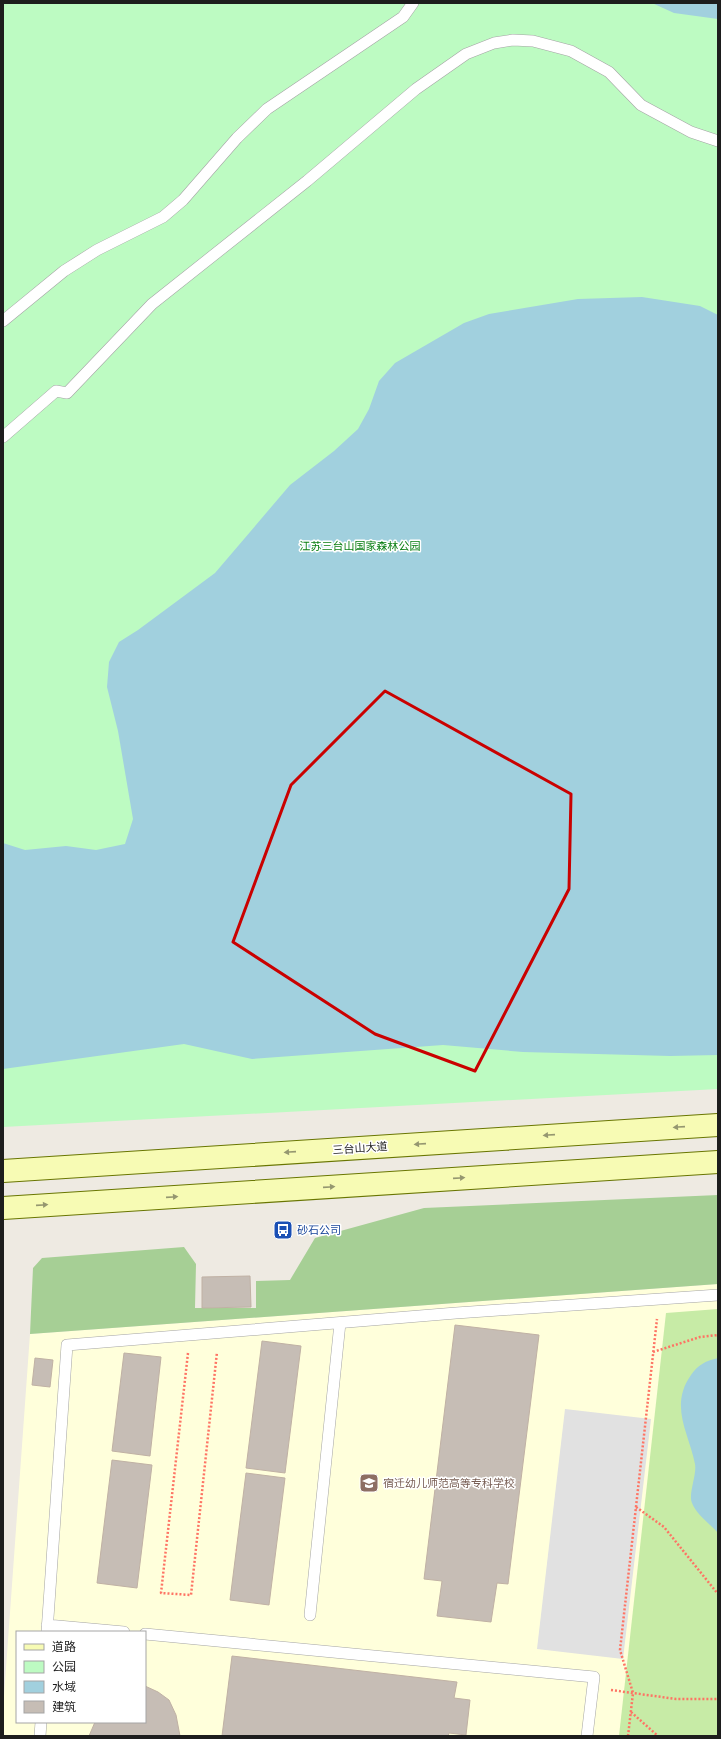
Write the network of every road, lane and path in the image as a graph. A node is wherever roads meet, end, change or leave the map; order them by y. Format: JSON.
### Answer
{"nodes":[{"id":1,"x":413,"y":3,"type":"edge"},
{"id":2,"x":718,"y":141,"type":"edge"},
{"id":3,"x":3,"y":321,"type":"edge"},
{"id":4,"x":3,"y":436,"type":"edge"},
{"id":5,"x":718,"y":1125,"type":"edge"},
{"id":6,"x":718,"y":1162,"type":"edge"},
{"id":7,"x":3,"y":1171,"type":"edge"},
{"id":8,"x":3,"y":1208,"type":"edge"},
{"id":9,"x":718,"y":1295,"type":"edge"},
{"id":10,"x":659,"y":1299,"type":"junction"},
{"id":11,"x":340,"y":1323,"type":"junction"},
{"id":12,"x":219,"y":1332,"type":"junction"},
{"id":13,"x":190,"y":1335,"type":"junction"},
{"id":14,"x":718,"y":1335,"type":"edge"},
{"id":15,"x":653,"y":1352,"type":"junction"},
{"id":16,"x":636,"y":1507,"type":"junction"},
{"id":17,"x":718,"y":1594,"type":"edge"},
{"id":18,"x":310,"y":1615,"type":"dead end"},
{"id":19,"x":47,"y":1628,"type":"edge"},
{"id":20,"x":105,"y":1631,"type":"edge"},
{"id":21,"x":146,"y":1634,"type":"edge"},
{"id":22,"x":593,"y":1688,"type":"junction"},
{"id":23,"x":633,"y":1693,"type":"junction"},
{"id":24,"x":718,"y":1699,"type":"edge"},
{"id":25,"x":630,"y":1712,"type":"junction"},
{"id":26,"x":40,"y":1723,"type":"edge"},
{"id":27,"x":40,"y":1736,"type":"edge"},
{"id":28,"x":587,"y":1736,"type":"edge"},
{"id":29,"x":628,"y":1736,"type":"edge"},
{"id":30,"x":658,"y":1736,"type":"edge"}],
"edges":[{"from":1,"to":3,"type":"lane"},
{"from":2,"to":4,"type":"lane"},
{"from":5,"to":7,"type":"main road","name":"三台山大道","one_way":true},
{"from":8,"to":6,"type":"main road","one_way":true},
{"from":9,"to":10,"type":"lane"},
{"from":10,"to":11,"type":"lane"},
{"from":10,"to":15,"type":"path"},
{"from":11,"to":12,"type":"lane"},
{"from":11,"to":18,"type":"lane"},
{"from":12,"to":13,"type":"lane"},
{"from":12,"to":13,"type":"path"},
{"from":13,"to":19,"type":"lane"},
{"from":14,"to":15,"type":"path"},
{"from":15,"to":16,"type":"path"},
{"from":16,"to":17,"type":"path"},
{"from":16,"to":23,"type":"path"},
{"from":19,"to":20,"type":"lane"},
{"from":21,"to":22,"type":"lane"},
{"from":22,"to":23,"type":"path"},
{"from":22,"to":28,"type":"lane"},
{"from":23,"to":24,"type":"path"},
{"from":23,"to":25,"type":"path"},
{"from":25,"to":29,"type":"path"},
{"from":25,"to":30,"type":"path"},
{"from":26,"to":27,"type":"lane"}]}
